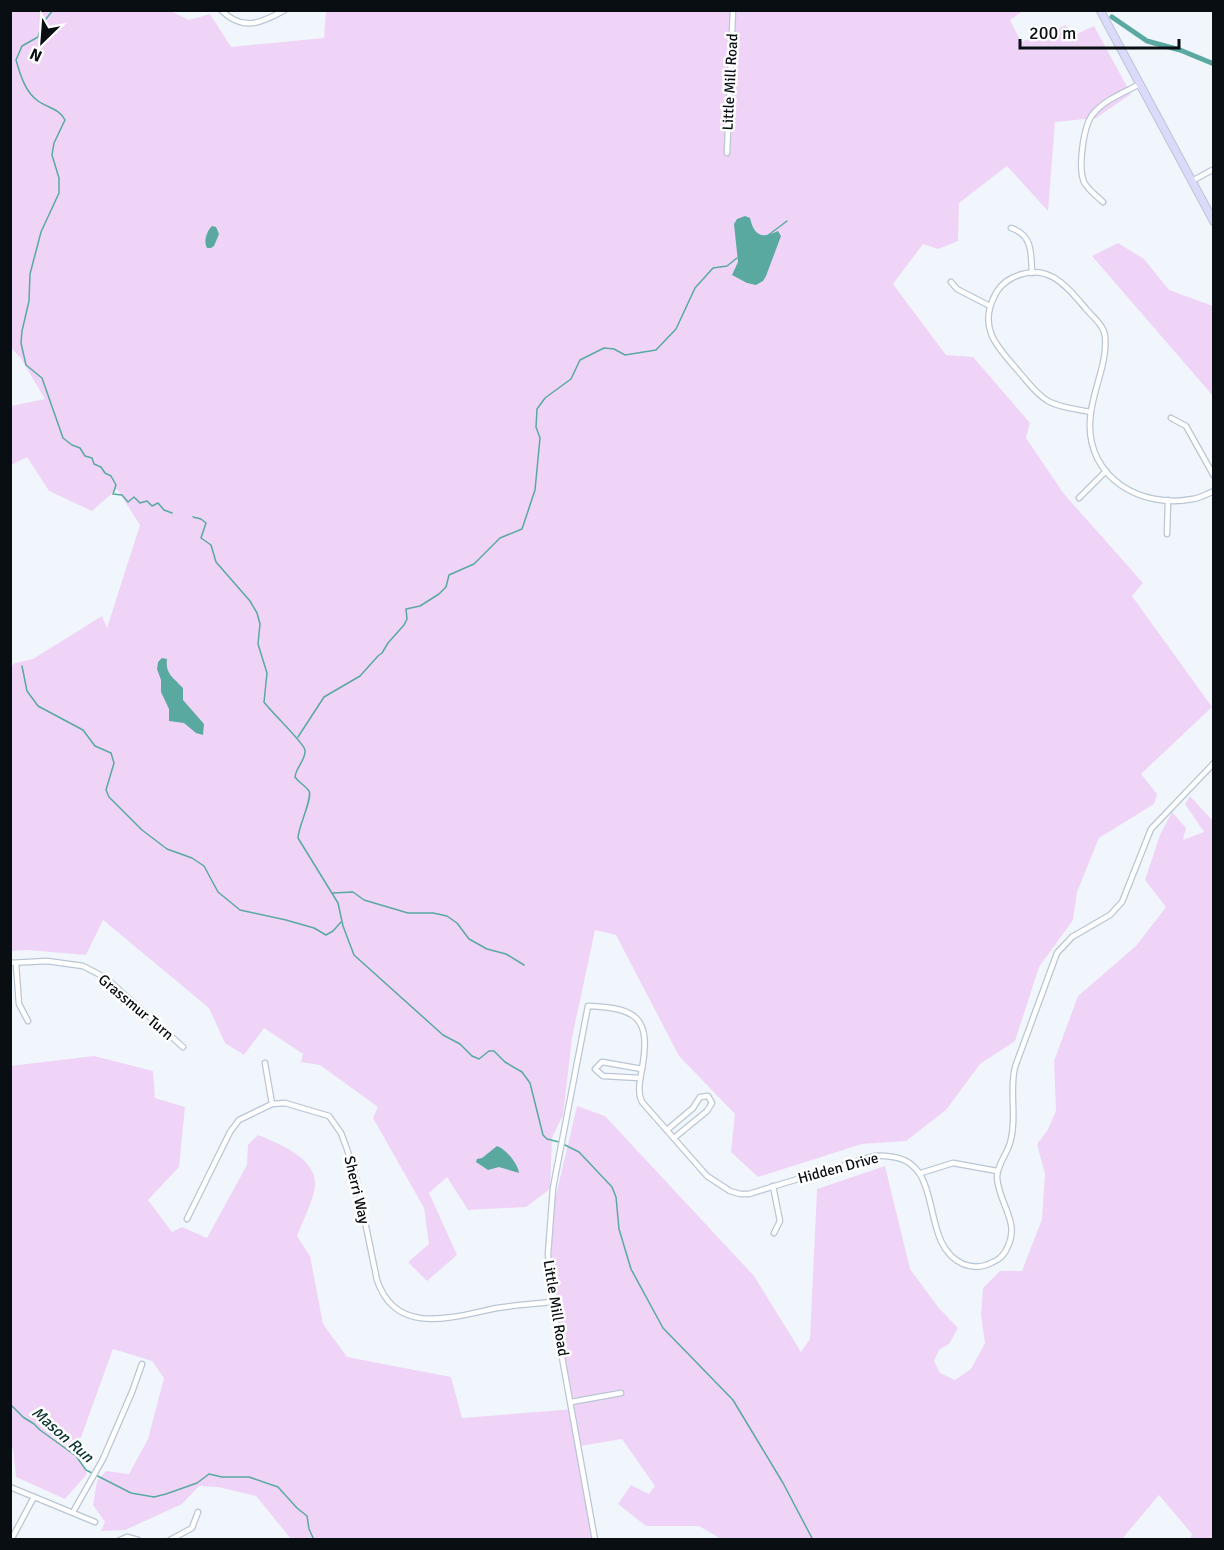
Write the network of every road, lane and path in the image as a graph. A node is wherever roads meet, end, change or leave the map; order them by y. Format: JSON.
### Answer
{"nodes":[{"id":1,"x":221,"y":10,"type":"edge"},
{"id":2,"x":285,"y":10,"type":"edge"},
{"id":3,"x":733,"y":10,"type":"edge"},
{"id":4,"x":1100,"y":10,"type":"edge"},
{"id":5,"x":1140,"y":84,"type":"junction"},
{"id":6,"x":727,"y":153,"type":"dead end"},
{"id":7,"x":1214,"y":169,"type":"edge"},
{"id":8,"x":1192,"y":181,"type":"junction"},
{"id":9,"x":1103,"y":202,"type":"dead end"},
{"id":10,"x":1214,"y":222,"type":"edge"},
{"id":11,"x":1011,"y":228,"type":"dead end"},
{"id":12,"x":1032,"y":273,"type":"junction"},
{"id":13,"x":951,"y":282,"type":"dead end"},
{"id":14,"x":990,"y":306,"type":"junction"},
{"id":15,"x":1091,"y":412,"type":"junction"},
{"id":16,"x":1171,"y":418,"type":"dead end"},
{"id":17,"x":1106,"y":471,"type":"junction"},
{"id":18,"x":1214,"y":476,"type":"edge"},
{"id":19,"x":1214,"y":491,"type":"edge"},
{"id":20,"x":1079,"y":498,"type":"dead end"},
{"id":21,"x":1168,"y":500,"type":"junction"},
{"id":22,"x":1167,"y":534,"type":"dead end"},
{"id":23,"x":1212,"y":766,"type":"edge"},
{"id":24,"x":13,"y":963,"type":"edge"},
{"id":25,"x":588,"y":1006,"type":"joint"},
{"id":26,"x":28,"y":1021,"type":"dead end"},
{"id":27,"x":183,"y":1047,"type":"dead end"},
{"id":28,"x":265,"y":1063,"type":"dead end"},
{"id":29,"x":642,"y":1068,"type":"junction"},
{"id":30,"x":640,"y":1078,"type":"junction"},
{"id":31,"x":272,"y":1104,"type":"junction"},
{"id":32,"x":667,"y":1130,"type":"junction"},
{"id":33,"x":674,"y":1138,"type":"junction"},
{"id":34,"x":997,"y":1171,"type":"junction"},
{"id":35,"x":921,"y":1173,"type":"junction"},
{"id":36,"x":773,"y":1186,"type":"junction"},
{"id":37,"x":187,"y":1220,"type":"dead end"},
{"id":38,"x":774,"y":1233,"type":"dead end"},
{"id":39,"x":552,"y":1302,"type":"junction"},
{"id":40,"x":142,"y":1364,"type":"dead end"},
{"id":41,"x":621,"y":1393,"type":"dead end"},
{"id":42,"x":571,"y":1402,"type":"junction"},
{"id":43,"x":10,"y":1487,"type":"edge"},
{"id":44,"x":34,"y":1497,"type":"junction"},
{"id":45,"x":73,"y":1512,"type":"junction"},
{"id":46,"x":198,"y":1512,"type":"dead end"},
{"id":47,"x":95,"y":1522,"type":"dead end"},
{"id":48,"x":11,"y":1539,"type":"edge"},
{"id":49,"x":120,"y":1539,"type":"edge"},
{"id":50,"x":138,"y":1539,"type":"edge"},
{"id":51,"x":170,"y":1539,"type":"edge"},
{"id":52,"x":595,"y":1539,"type":"edge"}],
"edges":[{"from":1,"to":2,"type":"street"},
{"from":3,"to":6,"type":"street","name":"Little Mill Road"},
{"from":4,"to":5,"type":"main road"},
{"from":5,"to":8,"type":"main road"},
{"from":5,"to":9,"type":"street"},
{"from":7,"to":8,"type":"street"},
{"from":8,"to":10,"type":"main road"},
{"from":11,"to":12,"type":"street"},
{"from":12,"to":14,"type":"street"},
{"from":12,"to":15,"type":"street"},
{"from":13,"to":14,"type":"street"},
{"from":14,"to":15,"type":"street"},
{"from":15,"to":17,"type":"street"},
{"from":16,"to":18,"type":"street"},
{"from":17,"to":20,"type":"street"},
{"from":17,"to":21,"type":"street"},
{"from":19,"to":21,"type":"street"},
{"from":21,"to":22,"type":"street"},
{"from":23,"to":34,"type":"street"},
{"from":24,"to":26,"type":"street"},
{"from":24,"to":27,"type":"street","name":"Grassmur Turn"},
{"from":25,"to":29,"type":"street","name":"Hidden Drive"},
{"from":25,"to":39,"type":"street","name":"Little Mill Road"},
{"from":28,"to":31,"type":"street"},
{"from":29,"to":30,"type":"street","name":"Hidden Drive"},
{"from":29,"to":30,"type":"street"},
{"from":30,"to":32,"type":"street","name":"Hidden Drive"},
{"from":31,"to":37,"type":"street"},
{"from":31,"to":39,"type":"street","name":"Sherri Way"},
{"from":32,"to":33,"type":"street","name":"Hidden Drive"},
{"from":32,"to":33,"type":"street"},
{"from":33,"to":36,"type":"street","name":"Hidden Drive"},
{"from":34,"to":35,"type":"street"},
{"from":34,"to":35,"type":"street"},
{"from":35,"to":36,"type":"street","name":"Hidden Drive"},
{"from":36,"to":38,"type":"street"},
{"from":39,"to":42,"type":"street","name":"Little Mill Road"},
{"from":40,"to":45,"type":"street"},
{"from":41,"to":42,"type":"street"},
{"from":42,"to":52,"type":"street","name":"Little Mill Road"},
{"from":43,"to":44,"type":"street"},
{"from":44,"to":45,"type":"street"},
{"from":44,"to":48,"type":"street"},
{"from":45,"to":47,"type":"street"},
{"from":46,"to":51,"type":"street"},
{"from":49,"to":50,"type":"street"}]}
